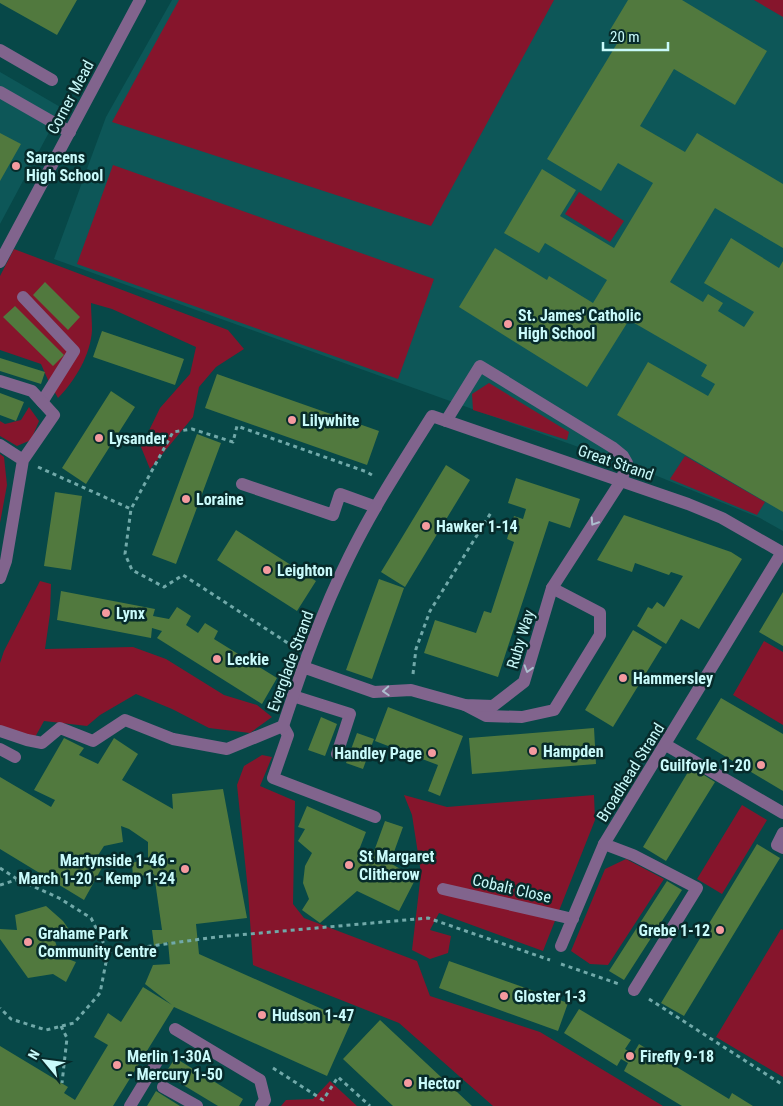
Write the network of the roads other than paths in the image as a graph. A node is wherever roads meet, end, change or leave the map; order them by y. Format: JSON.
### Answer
{"nodes":[{"id":1,"x":140,"y":0,"type":"edge"},
{"id":2,"x":0,"y":50,"type":"edge"},
{"id":3,"x":52,"y":80,"type":"dead end"},
{"id":4,"x":0,"y":92,"type":"edge"},
{"id":5,"x":70,"y":132,"type":"junction"},
{"id":6,"x":0,"y":262,"type":"edge"},
{"id":7,"x":23,"y":296,"type":"dead end"},
{"id":8,"x":0,"y":381,"type":"edge"},
{"id":9,"x":42,"y":402,"type":"junction"},
{"id":10,"x":432,"y":416,"type":"joint"},
{"id":11,"x":446,"y":422,"type":"junction"},
{"id":12,"x":0,"y":445,"type":"edge"},
{"id":13,"x":23,"y":460,"type":"junction"},
{"id":14,"x":621,"y":481,"type":"junction"},
{"id":15,"x":242,"y":484,"type":"dead end"},
{"id":16,"x":376,"y":508,"type":"junction"},
{"id":17,"x":783,"y":552,"type":"edge"},
{"id":18,"x":0,"y":578,"type":"edge"},
{"id":19,"x":552,"y":588,"type":"junction"},
{"id":20,"x":305,"y":661,"type":"junction"},
{"id":21,"x":293,"y":696,"type":"junction"},
{"id":22,"x":465,"y":705,"type":"junction"},
{"id":23,"x":283,"y":726,"type":"junction"},
{"id":24,"x":0,"y":731,"type":"edge"},
{"id":25,"x":666,"y":744,"type":"junction"},
{"id":26,"x":0,"y":749,"type":"edge"},
{"id":27,"x":337,"y":754,"type":"dead end"},
{"id":28,"x":15,"y":757,"type":"dead end"},
{"id":29,"x":783,"y":813,"type":"edge"},
{"id":30,"x":375,"y":817,"type":"dead end"},
{"id":31,"x":783,"y":833,"type":"edge"},
{"id":32,"x":604,"y":844,"type":"junction"},
{"id":33,"x":783,"y":848,"type":"edge"},
{"id":34,"x":444,"y":888,"type":"dead end"},
{"id":35,"x":573,"y":919,"type":"junction"},
{"id":36,"x":561,"y":946,"type":"dead end"},
{"id":37,"x":634,"y":990,"type":"road end"},
{"id":38,"x":175,"y":1029,"type":"dead end"},
{"id":39,"x":158,"y":1060,"type":"dead end"},
{"id":40,"x":163,"y":1087,"type":"dead end"},
{"id":41,"x":130,"y":1106,"type":"edge"},
{"id":42,"x":197,"y":1106,"type":"edge"},
{"id":43,"x":261,"y":1106,"type":"edge"}],
"edges":[{"from":1,"to":5,"type":"street","name":"Corner Mead"},
{"from":2,"to":3,"type":"street"},
{"from":4,"to":5,"type":"street"},
{"from":5,"to":6,"type":"street","name":"Corner Mead"},
{"from":7,"to":9,"type":"street"},
{"from":8,"to":9,"type":"street"},
{"from":9,"to":13,"type":"street"},
{"from":10,"to":11,"type":"street","name":"Great Strand"},
{"from":10,"to":16,"type":"street","name":"Everglade Strand"},
{"from":11,"to":14,"type":"street","name":"Great Strand"},
{"from":11,"to":14,"type":"street"},
{"from":12,"to":13,"type":"street"},
{"from":13,"to":18,"type":"street"},
{"from":14,"to":17,"type":"street","name":"Great Strand"},
{"from":14,"to":19,"type":"street","name":"Ruby Way","one_way":true},
{"from":15,"to":16,"type":"street"},
{"from":16,"to":20,"type":"street","name":"Everglade Strand"},
{"from":17,"to":25,"type":"street","name":"Broadhead Strand"},
{"from":19,"to":22,"type":"street","name":"Ruby Way","one_way":true},
{"from":19,"to":22,"type":"street"},
{"from":20,"to":21,"type":"street","name":"Everglade Strand"},
{"from":22,"to":20,"type":"street","name":"Ruby Way","one_way":true},
{"from":21,"to":23,"type":"street","name":"Everglade Strand"},
{"from":21,"to":27,"type":"street"},
{"from":23,"to":24,"type":"street","name":"Everglade Strand"},
{"from":23,"to":30,"type":"street"},
{"from":25,"to":29,"type":"street"},
{"from":25,"to":32,"type":"street","name":"Broadhead Strand"},
{"from":26,"to":28,"type":"street"},
{"from":31,"to":33,"type":"street"},
{"from":32,"to":35,"type":"street"},
{"from":32,"to":37,"type":"street","name":"Broadhead Strand"},
{"from":34,"to":35,"type":"street","name":"Cobalt Close"},
{"from":35,"to":36,"type":"street"},
{"from":38,"to":43,"type":"street"},
{"from":39,"to":41,"type":"street"},
{"from":40,"to":42,"type":"street"}]}
